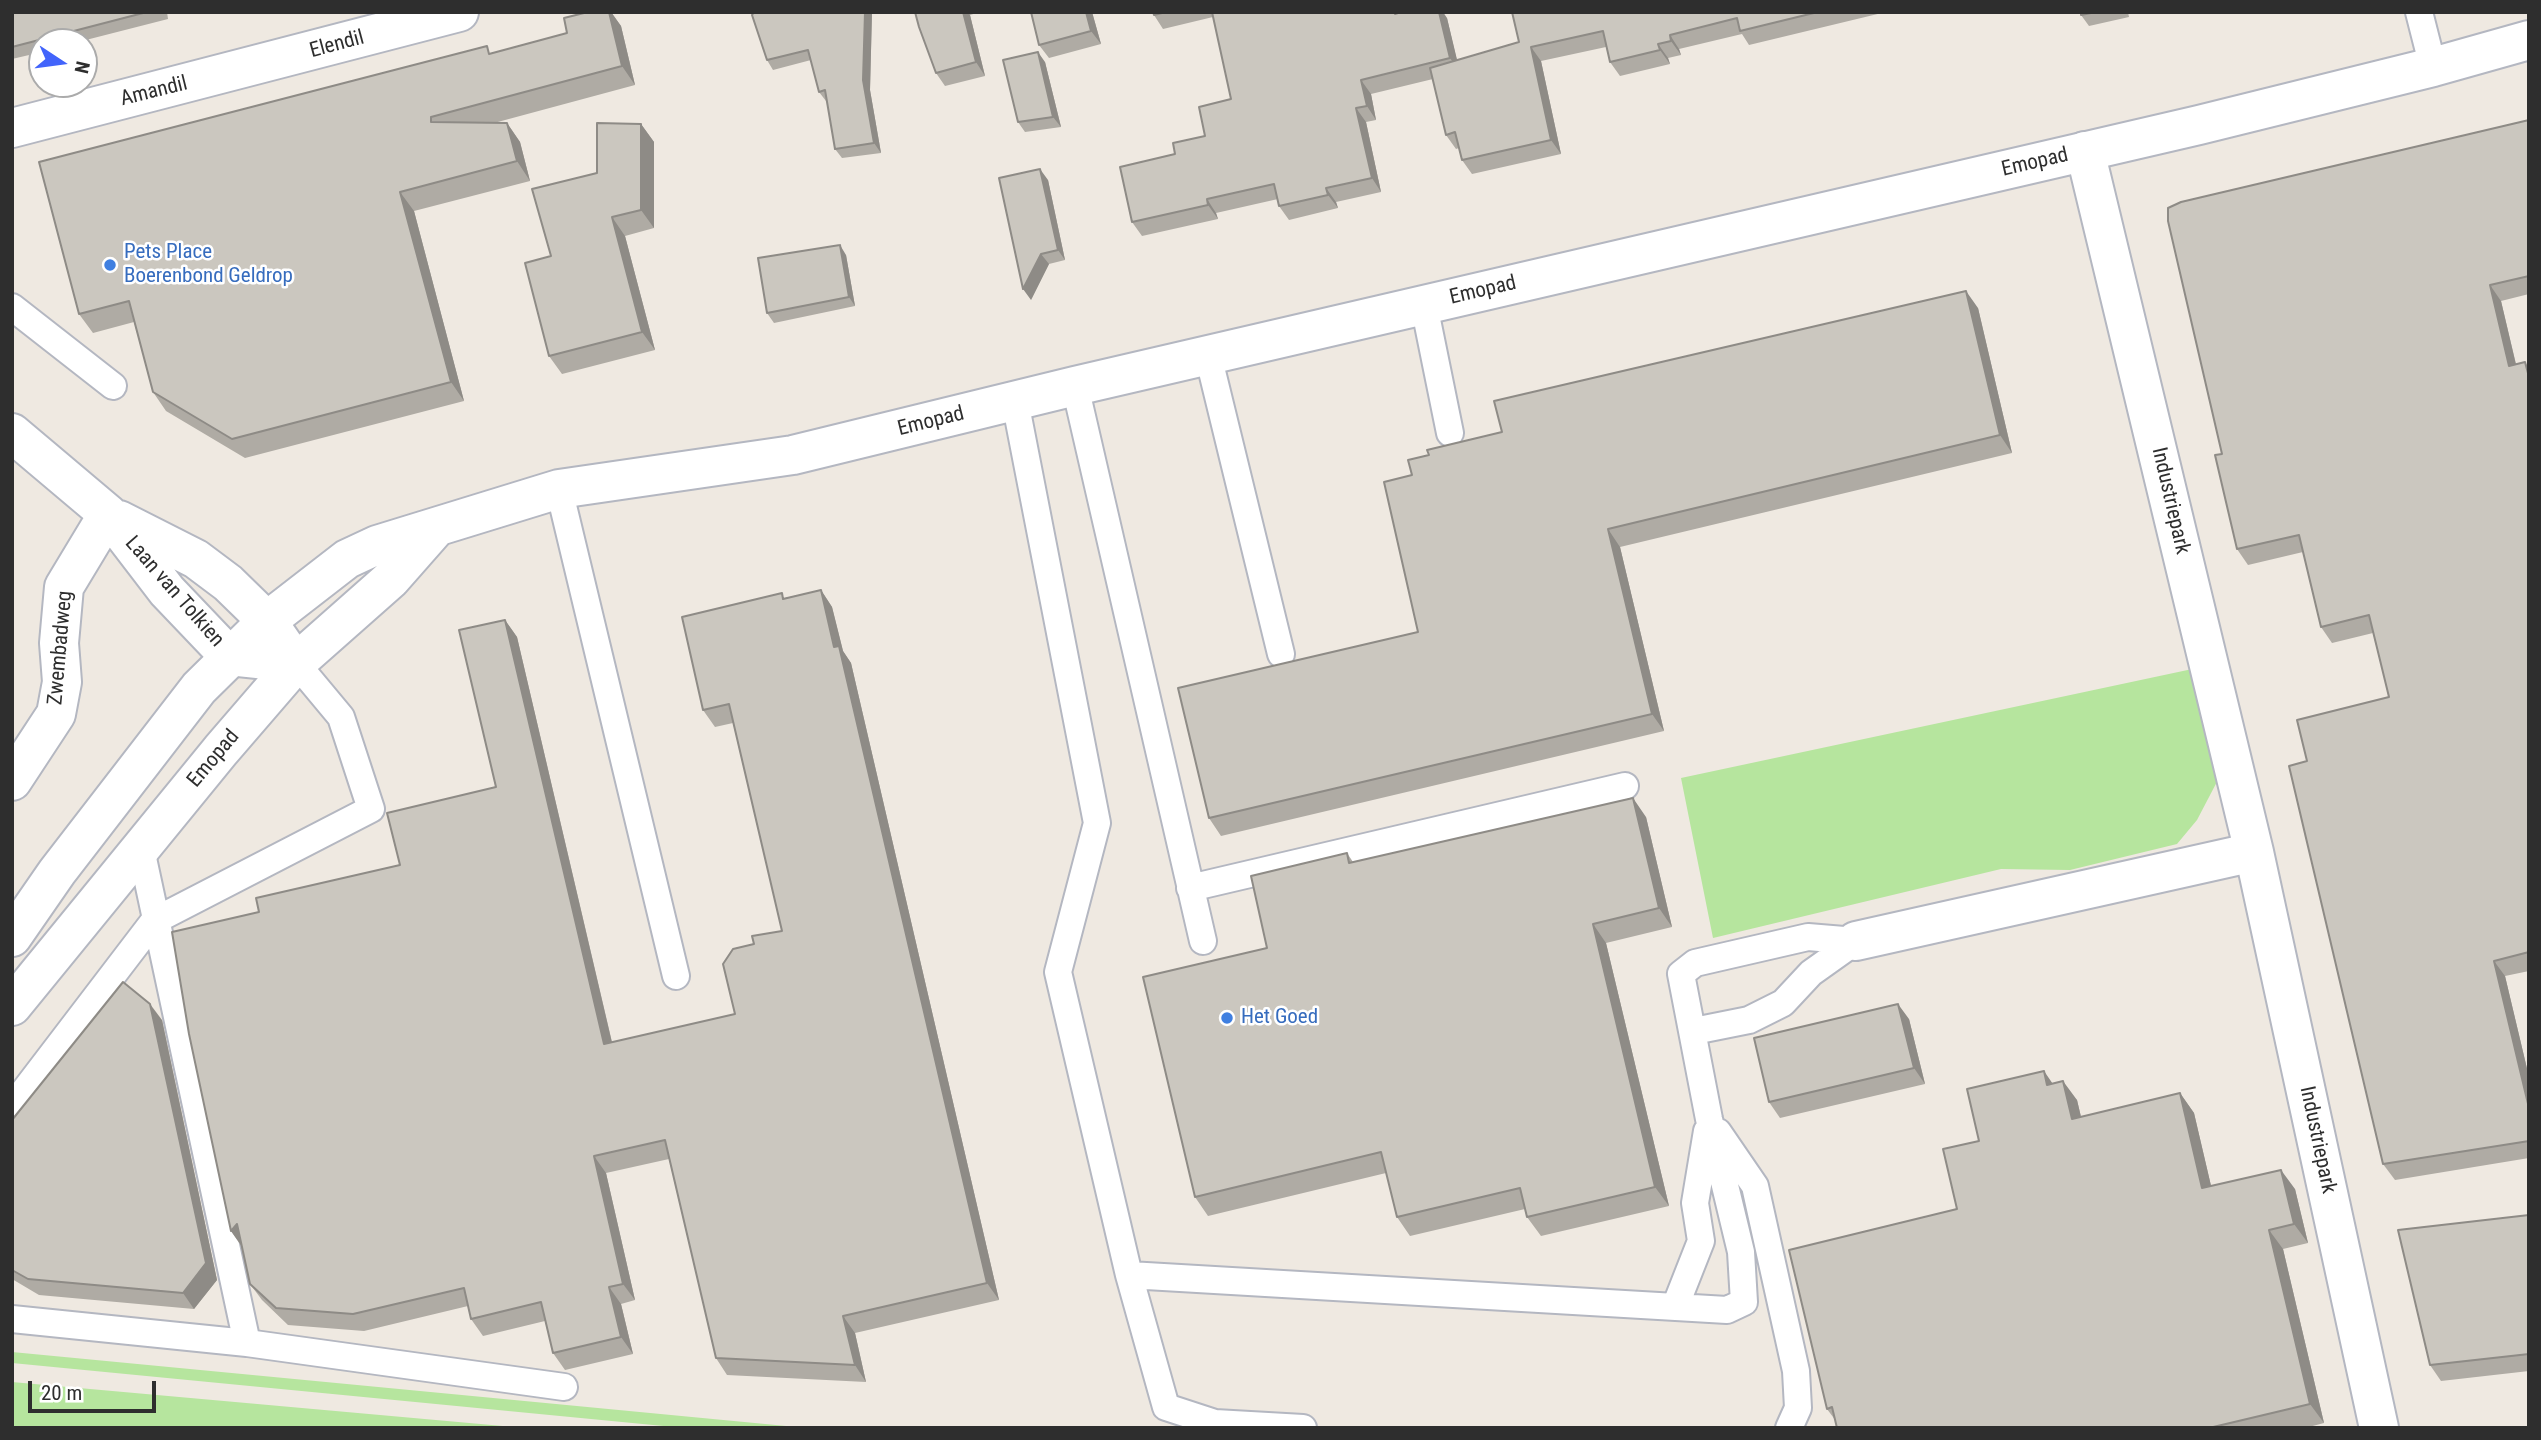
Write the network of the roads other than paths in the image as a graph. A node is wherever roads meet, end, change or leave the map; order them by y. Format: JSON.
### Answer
{"nodes":[{"id":1,"x":459,"y":12,"type":"edge"},
{"id":2,"x":2419,"y":12,"type":"edge"},
{"id":3,"x":2529,"y":40,"type":"edge"},
{"id":4,"x":2434,"y":67,"type":"junction"},
{"id":5,"x":215,"y":77,"type":"joint"},
{"id":6,"x":12,"y":128,"type":"edge"},
{"id":7,"x":2085,"y":151,"type":"junction"},
{"id":8,"x":1424,"y":305,"type":"junction"},
{"id":9,"x":12,"y":307,"type":"edge"},
{"id":10,"x":1208,"y":355,"type":"junction"},
{"id":11,"x":113,"y":386,"type":"dead end"},
{"id":12,"x":1075,"y":386,"type":"junction"},
{"id":13,"x":1015,"y":401,"type":"junction"},
{"id":14,"x":12,"y":433,"type":"edge"},
{"id":15,"x":1450,"y":433,"type":"dead end"},
{"id":16,"x":559,"y":489,"type":"junction"},
{"id":17,"x":108,"y":514,"type":"junction"},
{"id":18,"x":435,"y":529,"type":"junction"},
{"id":19,"x":267,"y":621,"type":"junction"},
{"id":20,"x":1281,"y":654,"type":"dead end"},
{"id":21,"x":229,"y":656,"type":"junction"},
{"id":22,"x":296,"y":663,"type":"junction"},
{"id":23,"x":12,"y":780,"type":"edge"},
{"id":24,"x":1625,"y":786,"type":"dead end"},
{"id":25,"x":141,"y":849,"type":"junction"},
{"id":26,"x":2254,"y":852,"type":"junction"},
{"id":27,"x":1190,"y":888,"type":"junction"},
{"id":28,"x":154,"y":921,"type":"junction"},
{"id":29,"x":12,"y":937,"type":"edge"},
{"id":30,"x":1856,"y":940,"type":"junction"},
{"id":31,"x":1203,"y":942,"type":"dead end"},
{"id":32,"x":676,"y":976,"type":"dead end"},
{"id":33,"x":12,"y":1006,"type":"edge"},
{"id":34,"x":1693,"y":1031,"type":"junction"},
{"id":35,"x":12,"y":1107,"type":"edge"},
{"id":36,"x":1709,"y":1119,"type":"junction"},
{"id":37,"x":1129,"y":1275,"type":"junction"},
{"id":38,"x":1675,"y":1307,"type":"junction"},
{"id":39,"x":12,"y":1319,"type":"edge"},
{"id":40,"x":247,"y":1343,"type":"junction"},
{"id":41,"x":564,"y":1387,"type":"dead end"},
{"id":42,"x":1304,"y":1428,"type":"edge"},
{"id":43,"x":1789,"y":1428,"type":"edge"},
{"id":44,"x":2379,"y":1428,"type":"edge"}],
"edges":[{"from":1,"to":5,"type":"main road","name":"Elendil"},
{"from":2,"to":4,"type":"lane"},
{"from":3,"to":4,"type":"main road","name":"Emopad"},
{"from":4,"to":7,"type":"main road","name":"Emopad"},
{"from":5,"to":6,"type":"main road","name":"Amandil"},
{"from":7,"to":8,"type":"main road","name":"Emopad"},
{"from":7,"to":26,"type":"main road","name":"Industriepark"},
{"from":8,"to":10,"type":"main road","name":"Emopad"},
{"from":8,"to":15,"type":"lane"},
{"from":9,"to":11,"type":"lane"},
{"from":10,"to":12,"type":"main road","name":"Emopad"},
{"from":10,"to":20,"type":"lane"},
{"from":12,"to":13,"type":"main road","name":"Emopad"},
{"from":12,"to":27,"type":"lane"},
{"from":13,"to":16,"type":"main road","name":"Emopad"},
{"from":13,"to":37,"type":"lane"},
{"from":14,"to":17,"type":"main road","name":"Laan van Tolkien"},
{"from":16,"to":18,"type":"main road","name":"Emopad"},
{"from":16,"to":32,"type":"lane"},
{"from":17,"to":19,"type":"main road","name":"Laan van Tolkien"},
{"from":17,"to":21,"type":"main road","name":"Laan van Tolkien"},
{"from":17,"to":23,"type":"main road","name":"Zwembadweg"},
{"from":18,"to":19,"type":"main road","name":"Emopad"},
{"from":18,"to":22,"type":"main road","name":"Emopad"},
{"from":19,"to":21,"type":"main road","name":"Emopad"},
{"from":19,"to":22,"type":"main road","name":"Laan van Tolkien"},
{"from":21,"to":22,"type":"main road","name":"Laan van Tolkien"},
{"from":21,"to":29,"type":"main road","name":"Emopad"},
{"from":22,"to":25,"type":"main road","name":"Emopad"},
{"from":22,"to":28,"type":"lane"},
{"from":24,"to":27,"type":"lane"},
{"from":25,"to":28,"type":"lane"},
{"from":25,"to":33,"type":"main road","name":"Emopad"},
{"from":26,"to":30,"type":"main road"},
{"from":26,"to":44,"type":"main road","name":"Industriepark"},
{"from":27,"to":31,"type":"lane"},
{"from":28,"to":35,"type":"lane"},
{"from":28,"to":40,"type":"lane"},
{"from":30,"to":34,"type":"lane"},
{"from":30,"to":34,"type":"lane"},
{"from":34,"to":36,"type":"lane"},
{"from":36,"to":38,"type":"lane"},
{"from":36,"to":38,"type":"lane"},
{"from":36,"to":43,"type":"lane"},
{"from":37,"to":38,"type":"lane"},
{"from":37,"to":42,"type":"lane"},
{"from":39,"to":40,"type":"lane"},
{"from":40,"to":41,"type":"lane"}]}
